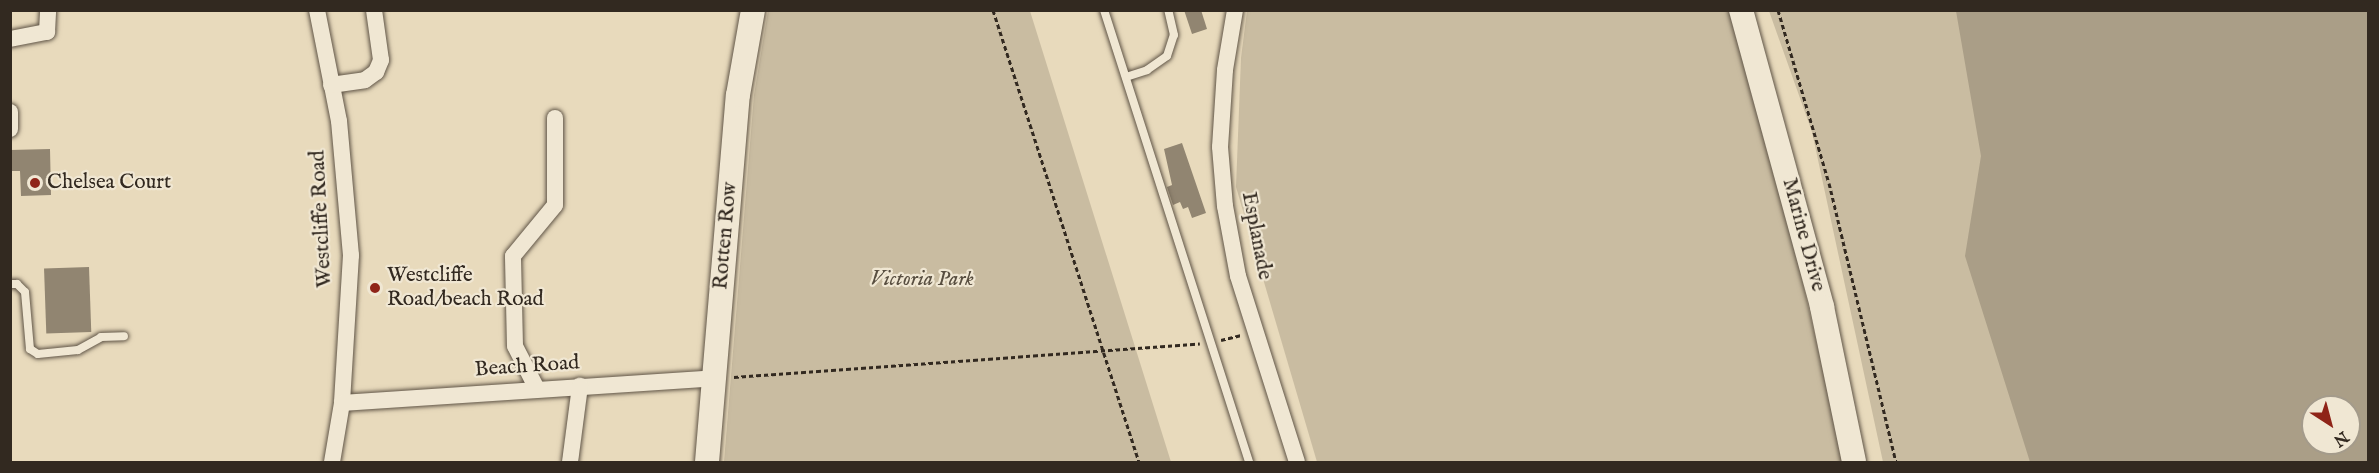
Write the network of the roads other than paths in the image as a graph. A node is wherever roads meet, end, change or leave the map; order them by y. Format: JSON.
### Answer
{"nodes":[{"id":1,"x":48,"y":10,"type":"edge"},
{"id":2,"x":317,"y":10,"type":"edge"},
{"id":3,"x":374,"y":10,"type":"edge"},
{"id":4,"x":753,"y":10,"type":"edge"},
{"id":5,"x":1104,"y":10,"type":"edge"},
{"id":6,"x":1168,"y":10,"type":"edge"},
{"id":7,"x":1235,"y":10,"type":"edge"},
{"id":8,"x":1741,"y":10,"type":"edge"},
{"id":9,"x":10,"y":39,"type":"edge"},
{"id":10,"x":1126,"y":77,"type":"junction"},
{"id":11,"x":332,"y":85,"type":"junction"},
{"id":12,"x":10,"y":112,"type":"edge"},
{"id":13,"x":555,"y":118,"type":"dead end"},
{"id":14,"x":10,"y":129,"type":"edge"},
{"id":15,"x":10,"y":284,"type":"edge"},
{"id":16,"x":124,"y":336,"type":"dead end"},
{"id":17,"x":714,"y":378,"type":"junction"},
{"id":18,"x":580,"y":386,"type":"junction"},
{"id":19,"x":537,"y":389,"type":"junction"},
{"id":20,"x":342,"y":403,"type":"junction"},
{"id":21,"x":332,"y":462,"type":"edge"},
{"id":22,"x":570,"y":462,"type":"edge"},
{"id":23,"x":707,"y":462,"type":"edge"},
{"id":24,"x":1249,"y":462,"type":"edge"},
{"id":25,"x":1297,"y":462,"type":"edge"},
{"id":26,"x":1854,"y":462,"type":"edge"}],
"edges":[{"from":1,"to":9,"type":"street"},
{"from":2,"to":11,"type":"street","name":"Westcliffe Road"},
{"from":3,"to":11,"type":"street"},
{"from":4,"to":17,"type":"street","name":"Rotten Row"},
{"from":5,"to":10,"type":"lane"},
{"from":6,"to":10,"type":"lane"},
{"from":7,"to":25,"type":"street","name":"Esplanade"},
{"from":8,"to":26,"type":"street","name":"Marine Drive"},
{"from":10,"to":24,"type":"lane"},
{"from":11,"to":20,"type":"street","name":"Westcliffe Road"},
{"from":12,"to":14,"type":"street"},
{"from":13,"to":19,"type":"street"},
{"from":15,"to":16,"type":"lane"},
{"from":17,"to":18,"type":"street","name":"Beach Road"},
{"from":17,"to":23,"type":"street","name":"Rotten Row"},
{"from":18,"to":19,"type":"street","name":"Beach Road"},
{"from":18,"to":22,"type":"street"},
{"from":19,"to":20,"type":"street","name":"Beach Road"},
{"from":20,"to":21,"type":"street","name":"Westcliffe Road"}]}
